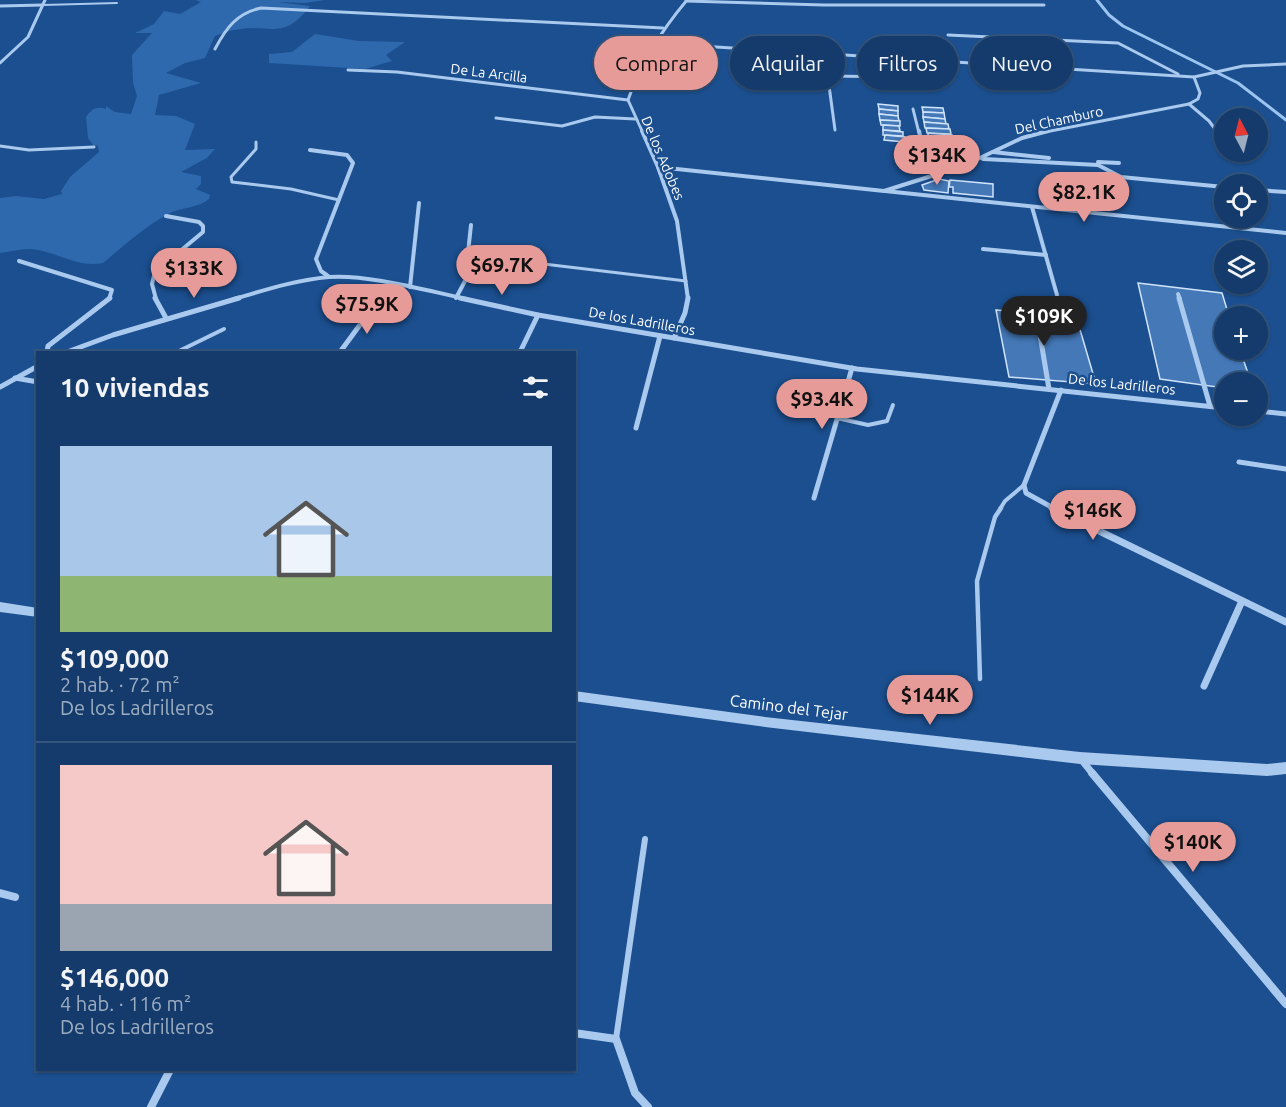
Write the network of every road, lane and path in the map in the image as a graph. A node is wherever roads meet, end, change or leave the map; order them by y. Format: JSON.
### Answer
{"nodes":[{"id":1,"x":45,"y":0,"type":"edge"},
{"id":2,"x":686,"y":0,"type":"edge"},
{"id":3,"x":785,"y":0,"type":"edge"},
{"id":4,"x":117,"y":3,"type":"dead end"},
{"id":5,"x":779,"y":3,"type":"junction"},
{"id":6,"x":43,"y":5,"type":"junction"},
{"id":7,"x":1044,"y":5,"type":"dead end"},
{"id":8,"x":0,"y":6,"type":"edge"},
{"id":9,"x":663,"y":28,"type":"junction"},
{"id":10,"x":948,"y":35,"type":"dead end"},
{"id":11,"x":658,"y":36,"type":"edge"},
{"id":12,"x":718,"y":47,"type":"edge"},
{"id":13,"x":215,"y":49,"type":"dead end"},
{"id":14,"x":857,"y":56,"type":"edge"},
{"id":15,"x":958,"y":62,"type":"edge"},
{"id":16,"x":0,"y":63,"type":"edge"},
{"id":17,"x":1278,"y":64,"type":"junction"},
{"id":18,"x":1286,"y":64,"type":"edge"},
{"id":19,"x":348,"y":70,"type":"dead end"},
{"id":20,"x":1286,"y":71,"type":"edge"},
{"id":21,"x":857,"y":75,"type":"edge"},
{"id":22,"x":1181,"y":76,"type":"junction"},
{"id":23,"x":1194,"y":77,"type":"junction"},
{"id":24,"x":631,"y":90,"type":"edge"},
{"id":25,"x":628,"y":100,"type":"junction"},
{"id":26,"x":1189,"y":104,"type":"junction"},
{"id":27,"x":913,"y":109,"type":"dead end"},
{"id":28,"x":496,"y":118,"type":"dead end"},
{"id":29,"x":635,"y":119,"type":"junction"},
{"id":30,"x":1214,"y":128,"type":"edge"},
{"id":31,"x":835,"y":130,"type":"dead end"},
{"id":32,"x":256,"y":142,"type":"dead end"},
{"id":33,"x":0,"y":146,"type":"edge"},
{"id":34,"x":94,"y":147,"type":"dead end"},
{"id":35,"x":310,"y":150,"type":"dead end"},
{"id":36,"x":993,"y":152,"type":"junction"},
{"id":37,"x":983,"y":159,"type":"junction"},
{"id":38,"x":1119,"y":163,"type":"dead end"},
{"id":39,"x":658,"y":167,"type":"junction"},
{"id":40,"x":947,"y":171,"type":"junction"},
{"id":41,"x":1214,"y":186,"type":"edge"},
{"id":42,"x":884,"y":191,"type":"junction"},
{"id":43,"x":1268,"y":191,"type":"edge"},
{"id":44,"x":1286,"y":192,"type":"edge"},
{"id":45,"x":339,"y":200,"type":"junction"},
{"id":46,"x":420,"y":203,"type":"dead end"},
{"id":47,"x":1032,"y":207,"type":"junction"},
{"id":48,"x":165,"y":216,"type":"dead end"},
{"id":49,"x":471,"y":225,"type":"dead end"},
{"id":50,"x":1286,"y":233,"type":"edge"},
{"id":51,"x":983,"y":249,"type":"dead end"},
{"id":52,"x":1046,"y":255,"type":"junction"},
{"id":53,"x":19,"y":261,"type":"dead end"},
{"id":54,"x":527,"y":262,"type":"dead end"},
{"id":55,"x":329,"y":277,"type":"junction"},
{"id":56,"x":686,"y":282,"type":"junction"},
{"id":57,"x":410,"y":287,"type":"junction"},
{"id":58,"x":1178,"y":294,"type":"dead end"},
{"id":59,"x":1057,"y":295,"type":"dead end"},
{"id":60,"x":456,"y":298,"type":"junction"},
{"id":61,"x":376,"y":303,"type":"dead end"},
{"id":62,"x":538,"y":315,"type":"junction"},
{"id":63,"x":1037,"y":317,"type":"dead end"},
{"id":64,"x":166,"y":318,"type":"junction"},
{"id":65,"x":224,"y":329,"type":"dead end"},
{"id":66,"x":660,"y":336,"type":"junction"},
{"id":67,"x":674,"y":338,"type":"junction"},
{"id":68,"x":47,"y":351,"type":"edge"},
{"id":69,"x":70,"y":351,"type":"edge"},
{"id":70,"x":179,"y":351,"type":"edge"},
{"id":71,"x":341,"y":351,"type":"edge"},
{"id":72,"x":520,"y":351,"type":"edge"},
{"id":73,"x":36,"y":367,"type":"edge"},
{"id":74,"x":852,"y":368,"type":"junction"},
{"id":75,"x":14,"y":378,"type":"junction"},
{"id":76,"x":36,"y":382,"type":"edge"},
{"id":77,"x":0,"y":387,"type":"edge"},
{"id":78,"x":1048,"y":389,"type":"junction"},
{"id":79,"x":1061,"y":390,"type":"junction"},
{"id":80,"x":893,"y":405,"type":"dead end"},
{"id":81,"x":1210,"y":406,"type":"junction"},
{"id":82,"x":1214,"y":407,"type":"edge"},
{"id":83,"x":1268,"y":412,"type":"edge"},
{"id":84,"x":1286,"y":414,"type":"edge"},
{"id":85,"x":837,"y":418,"type":"junction"},
{"id":86,"x":636,"y":428,"type":"dead end"},
{"id":87,"x":1239,"y":462,"type":"dead end"},
{"id":88,"x":1286,"y":469,"type":"edge"},
{"id":89,"x":1024,"y":485,"type":"junction"},
{"id":90,"x":814,"y":498,"type":"dead end"},
{"id":91,"x":1242,"y":601,"type":"junction"},
{"id":92,"x":0,"y":607,"type":"edge"},
{"id":93,"x":36,"y":613,"type":"edge"},
{"id":94,"x":1286,"y":622,"type":"edge"},
{"id":95,"x":980,"y":679,"type":"dead end"},
{"id":96,"x":1204,"y":686,"type":"dead end"},
{"id":97,"x":576,"y":696,"type":"edge"},
{"id":98,"x":1080,"y":758,"type":"junction"},
{"id":99,"x":1286,"y":768,"type":"edge"},
{"id":100,"x":645,"y":839,"type":"dead end"},
{"id":101,"x":0,"y":893,"type":"edge"},
{"id":102,"x":15,"y":897,"type":"dead end"},
{"id":103,"x":1286,"y":1004,"type":"edge"},
{"id":104,"x":576,"y":1034,"type":"edge"},
{"id":105,"x":616,"y":1039,"type":"junction"},
{"id":106,"x":169,"y":1071,"type":"edge"},
{"id":107,"x":151,"y":1107,"type":"edge"},
{"id":108,"x":648,"y":1107,"type":"edge"}],
"edges":[{"from":1,"to":6,"type":"street"},
{"from":2,"to":5,"type":"street"},
{"from":2,"to":9,"type":"street","name":"De los Adobes"},
{"from":3,"to":5,"type":"street"},
{"from":4,"to":6,"type":"lane"},
{"from":5,"to":7,"type":"street"},
{"from":6,"to":8,"type":"street"},
{"from":6,"to":16,"type":"street"},
{"from":9,"to":11,"type":"street","name":"De los Adobes"},
{"from":9,"to":13,"type":"street"},
{"from":10,"to":22,"type":"street"},
{"from":12,"to":14,"type":"street"},
{"from":15,"to":22,"type":"street"},
{"from":17,"to":18,"type":"street"},
{"from":17,"to":20,"type":"street"},
{"from":17,"to":23,"type":"street"},
{"from":19,"to":25,"type":"street","name":"De La Arcilla"},
{"from":21,"to":31,"type":"street"},
{"from":22,"to":23,"type":"street"},
{"from":23,"to":26,"type":"street"},
{"from":24,"to":25,"type":"street","name":"De los Adobes"},
{"from":25,"to":29,"type":"street","name":"De los Adobes"},
{"from":26,"to":30,"type":"street"},
{"from":26,"to":36,"type":"street","name":"Del Chamburo"},
{"from":27,"to":40,"type":"street"},
{"from":28,"to":29,"type":"street"},
{"from":29,"to":39,"type":"street","name":"De los Adobes"},
{"from":32,"to":45,"type":"lane"},
{"from":33,"to":34,"type":"lane"},
{"from":35,"to":45,"type":"street"},
{"from":36,"to":37,"type":"street","name":"Del Chamburo"},
{"from":36,"to":38,"type":"street"},
{"from":37,"to":40,"type":"street","name":"Del Chamburo"},
{"from":37,"to":41,"type":"street"},
{"from":39,"to":42,"type":"street","name":"Del Chamburo"},
{"from":39,"to":56,"type":"street","name":"De los Adobes"},
{"from":40,"to":42,"type":"street","name":"Del Chamburo"},
{"from":42,"to":47,"type":"street"},
{"from":43,"to":44,"type":"street"},
{"from":45,"to":55,"type":"street"},
{"from":46,"to":57,"type":"street"},
{"from":47,"to":50,"type":"street"},
{"from":47,"to":52,"type":"street"},
{"from":48,"to":64,"type":"street"},
{"from":49,"to":60,"type":"street"},
{"from":51,"to":52,"type":"street"},
{"from":52,"to":59,"type":"street"},
{"from":53,"to":68,"type":"street"},
{"from":54,"to":56,"type":"lane"},
{"from":55,"to":57,"type":"street","name":"De los Ladrilleros"},
{"from":55,"to":64,"type":"street","name":"De los Ladrilleros"},
{"from":56,"to":67,"type":"street","name":"De los Adobes"},
{"from":57,"to":60,"type":"street","name":"De los Ladrilleros"},
{"from":58,"to":81,"type":"street"},
{"from":60,"to":62,"type":"street","name":"De los Ladrilleros"},
{"from":61,"to":71,"type":"street"},
{"from":62,"to":66,"type":"street","name":"De los Ladrilleros"},
{"from":62,"to":72,"type":"street"},
{"from":63,"to":78,"type":"street"},
{"from":64,"to":69,"type":"street","name":"De los Ladrilleros"},
{"from":65,"to":70,"type":"lane"},
{"from":66,"to":67,"type":"street","name":"De los Ladrilleros"},
{"from":66,"to":86,"type":"street"},
{"from":67,"to":74,"type":"street","name":"De los Ladrilleros"},
{"from":73,"to":75,"type":"street"},
{"from":74,"to":78,"type":"street","name":"De los Ladrilleros"},
{"from":74,"to":85,"type":"street"},
{"from":75,"to":76,"type":"street"},
{"from":75,"to":77,"type":"street"},
{"from":78,"to":79,"type":"street","name":"De los Ladrilleros"},
{"from":79,"to":81,"type":"street","name":"De los Ladrilleros"},
{"from":79,"to":89,"type":"street"},
{"from":80,"to":85,"type":"lane"},
{"from":81,"to":82,"type":"street","name":"De los Ladrilleros"},
{"from":83,"to":84,"type":"street"},
{"from":85,"to":90,"type":"street"},
{"from":87,"to":88,"type":"street"},
{"from":89,"to":91,"type":"street"},
{"from":89,"to":95,"type":"lane"},
{"from":91,"to":94,"type":"street"},
{"from":91,"to":96,"type":"street"},
{"from":92,"to":93,"type":"street"},
{"from":97,"to":98,"type":"street","name":"Camino del Tejar"},
{"from":98,"to":99,"type":"street","name":"Camino del Tejar"},
{"from":98,"to":103,"type":"street"},
{"from":100,"to":105,"type":"lane"},
{"from":101,"to":102,"type":"street"},
{"from":104,"to":105,"type":"street"},
{"from":105,"to":108,"type":"street"},
{"from":106,"to":107,"type":"street"}]}
